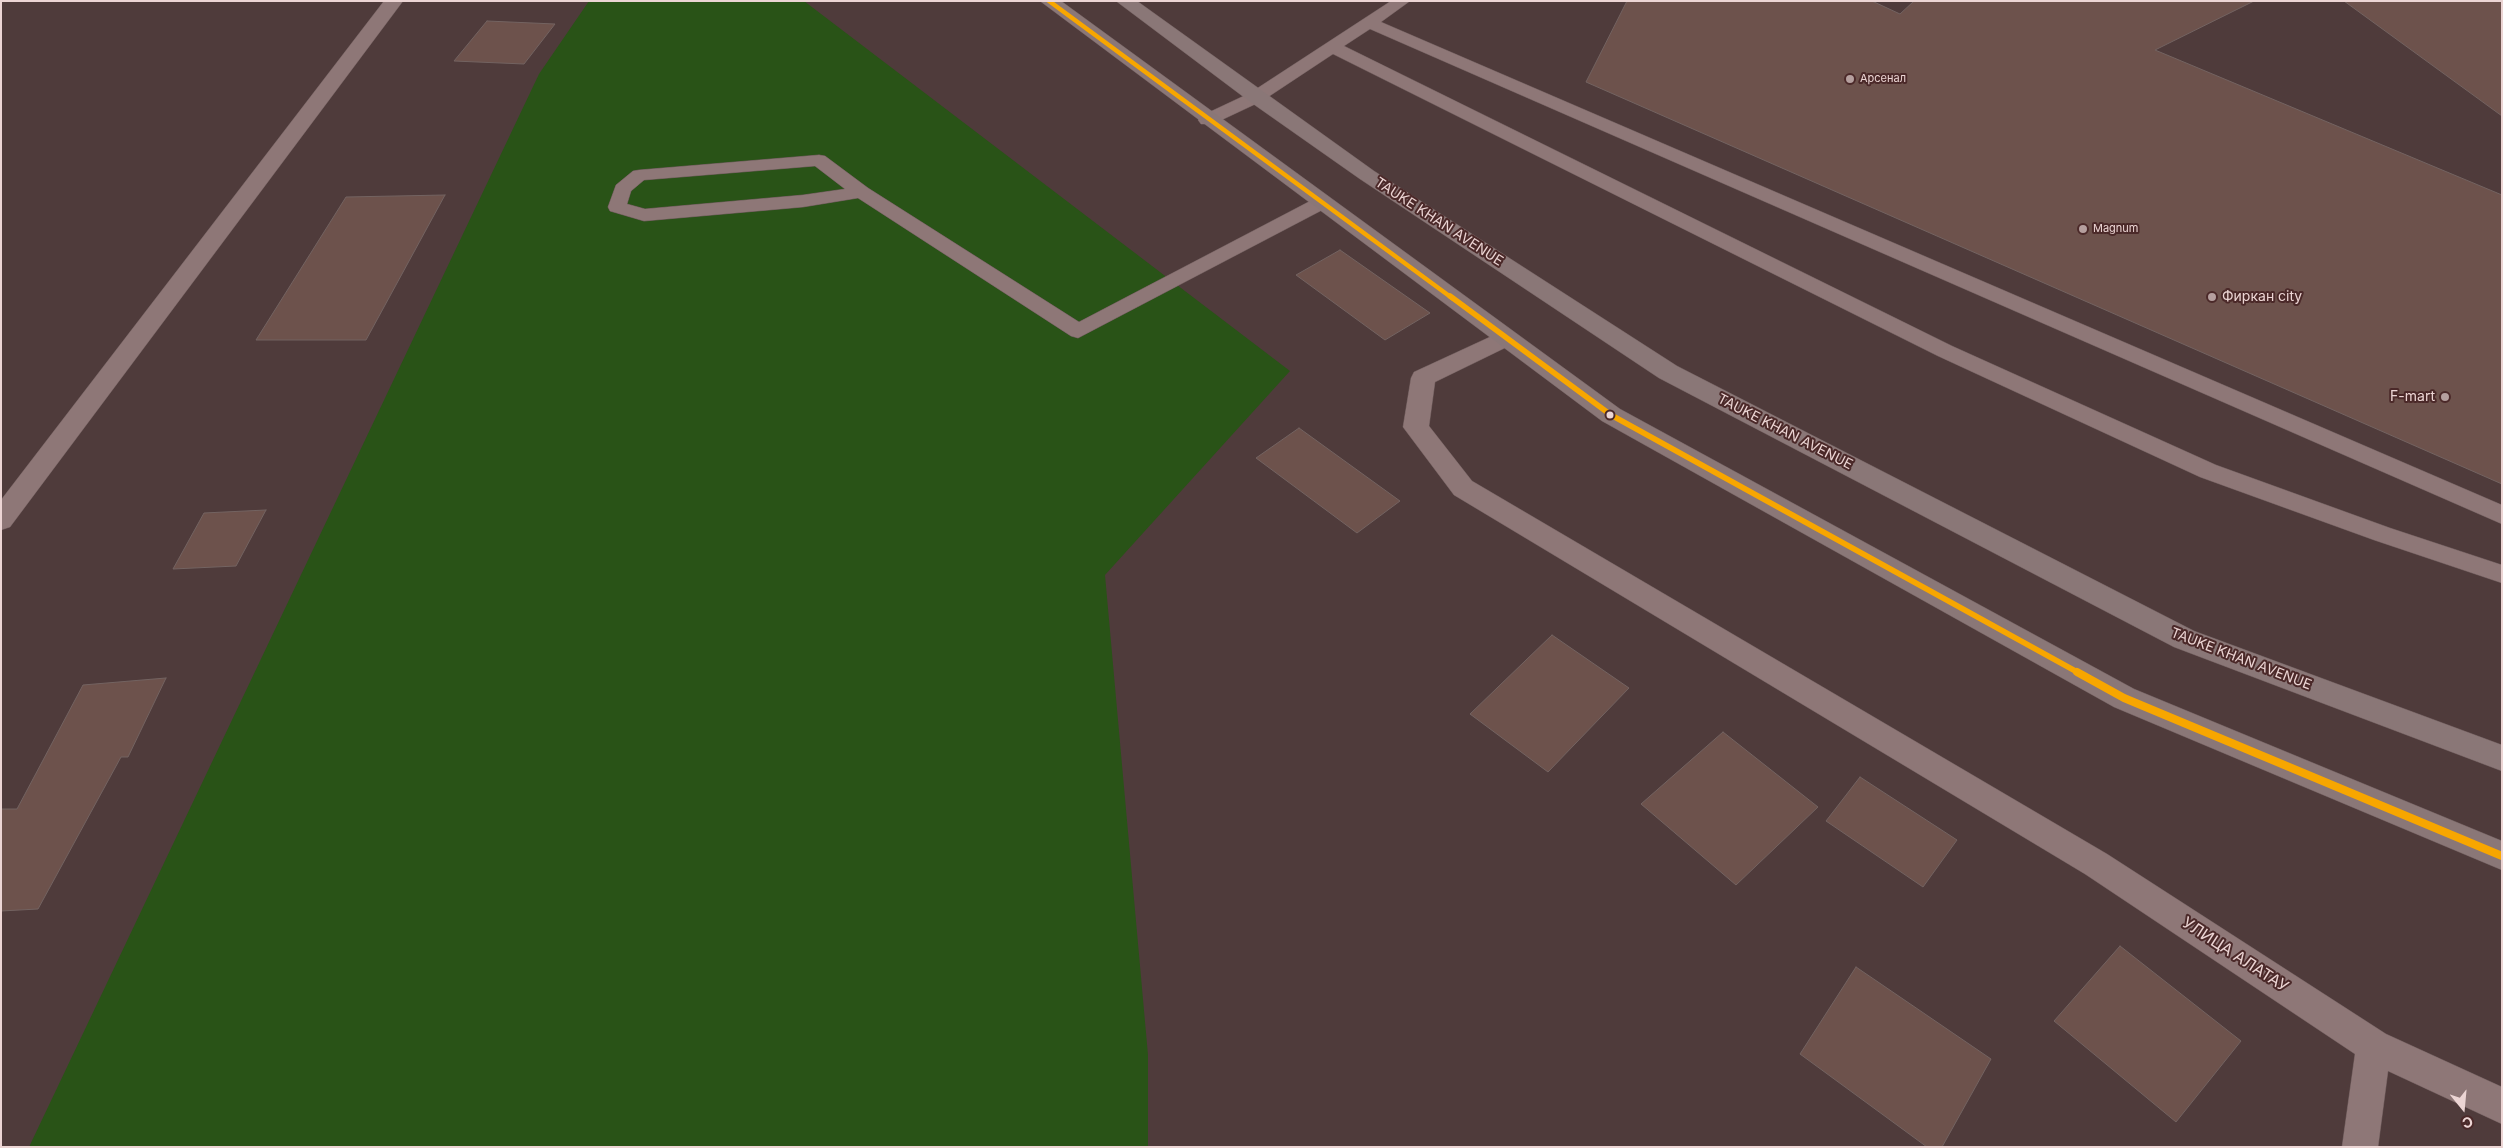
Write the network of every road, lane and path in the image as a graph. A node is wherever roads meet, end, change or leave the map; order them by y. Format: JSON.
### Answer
{"nodes":[{"id":1,"x":394,"y":1,"type":"edge"},
{"id":2,"x":1049,"y":1,"type":"edge"},
{"id":3,"x":1125,"y":1,"type":"edge"},
{"id":4,"x":1402,"y":1,"type":"edge"},
{"id":5,"x":1369,"y":23,"type":"junction"},
{"id":6,"x":1332,"y":47,"type":"junction"},
{"id":7,"x":1256,"y":97,"type":"junction"},
{"id":8,"x":1207,"y":120,"type":"junction"},
{"id":9,"x":862,"y":192,"type":"junction"},
{"id":10,"x":1321,"y":203,"type":"junction"},
{"id":11,"x":1505,"y":338,"type":"junction"},
{"id":12,"x":2502,"y":515,"type":"edge"},
{"id":13,"x":1,"y":520,"type":"edge"},
{"id":14,"x":2502,"y":574,"type":"edge"},
{"id":15,"x":2502,"y":758,"type":"edge"},
{"id":16,"x":2502,"y":856,"type":"edge"},
{"id":17,"x":2374,"y":1046,"type":"junction"},
{"id":18,"x":2502,"y":1106,"type":"edge"},
{"id":19,"x":2360,"y":1147,"type":"edge"}],
"edges":[{"from":1,"to":13,"type":"street"},
{"from":2,"to":8,"type":"main road"},
{"from":3,"to":7,"type":"main road","name":"TAUKE KHAN AVENUE"},
{"from":4,"to":5,"type":"lane"},
{"from":5,"to":6,"type":"lane"},
{"from":5,"to":12,"type":"lane"},
{"from":6,"to":7,"type":"lane"},
{"from":6,"to":14,"type":"lane"},
{"from":7,"to":8,"type":"lane"},
{"from":7,"to":15,"type":"main road","name":"TAUKE KHAN AVENUE"},
{"from":8,"to":10,"type":"main road"},
{"from":9,"to":9,"type":"lane"},
{"from":9,"to":10,"type":"lane"},
{"from":10,"to":11,"type":"main road"},
{"from":11,"to":16,"type":"main road"},
{"from":11,"to":17,"type":"street","name":"УЛИЦА АЛАТАУ"},
{"from":17,"to":18,"type":"street","name":"УЛИЦА АЛАТАУ"},
{"from":17,"to":19,"type":"street"}]}
